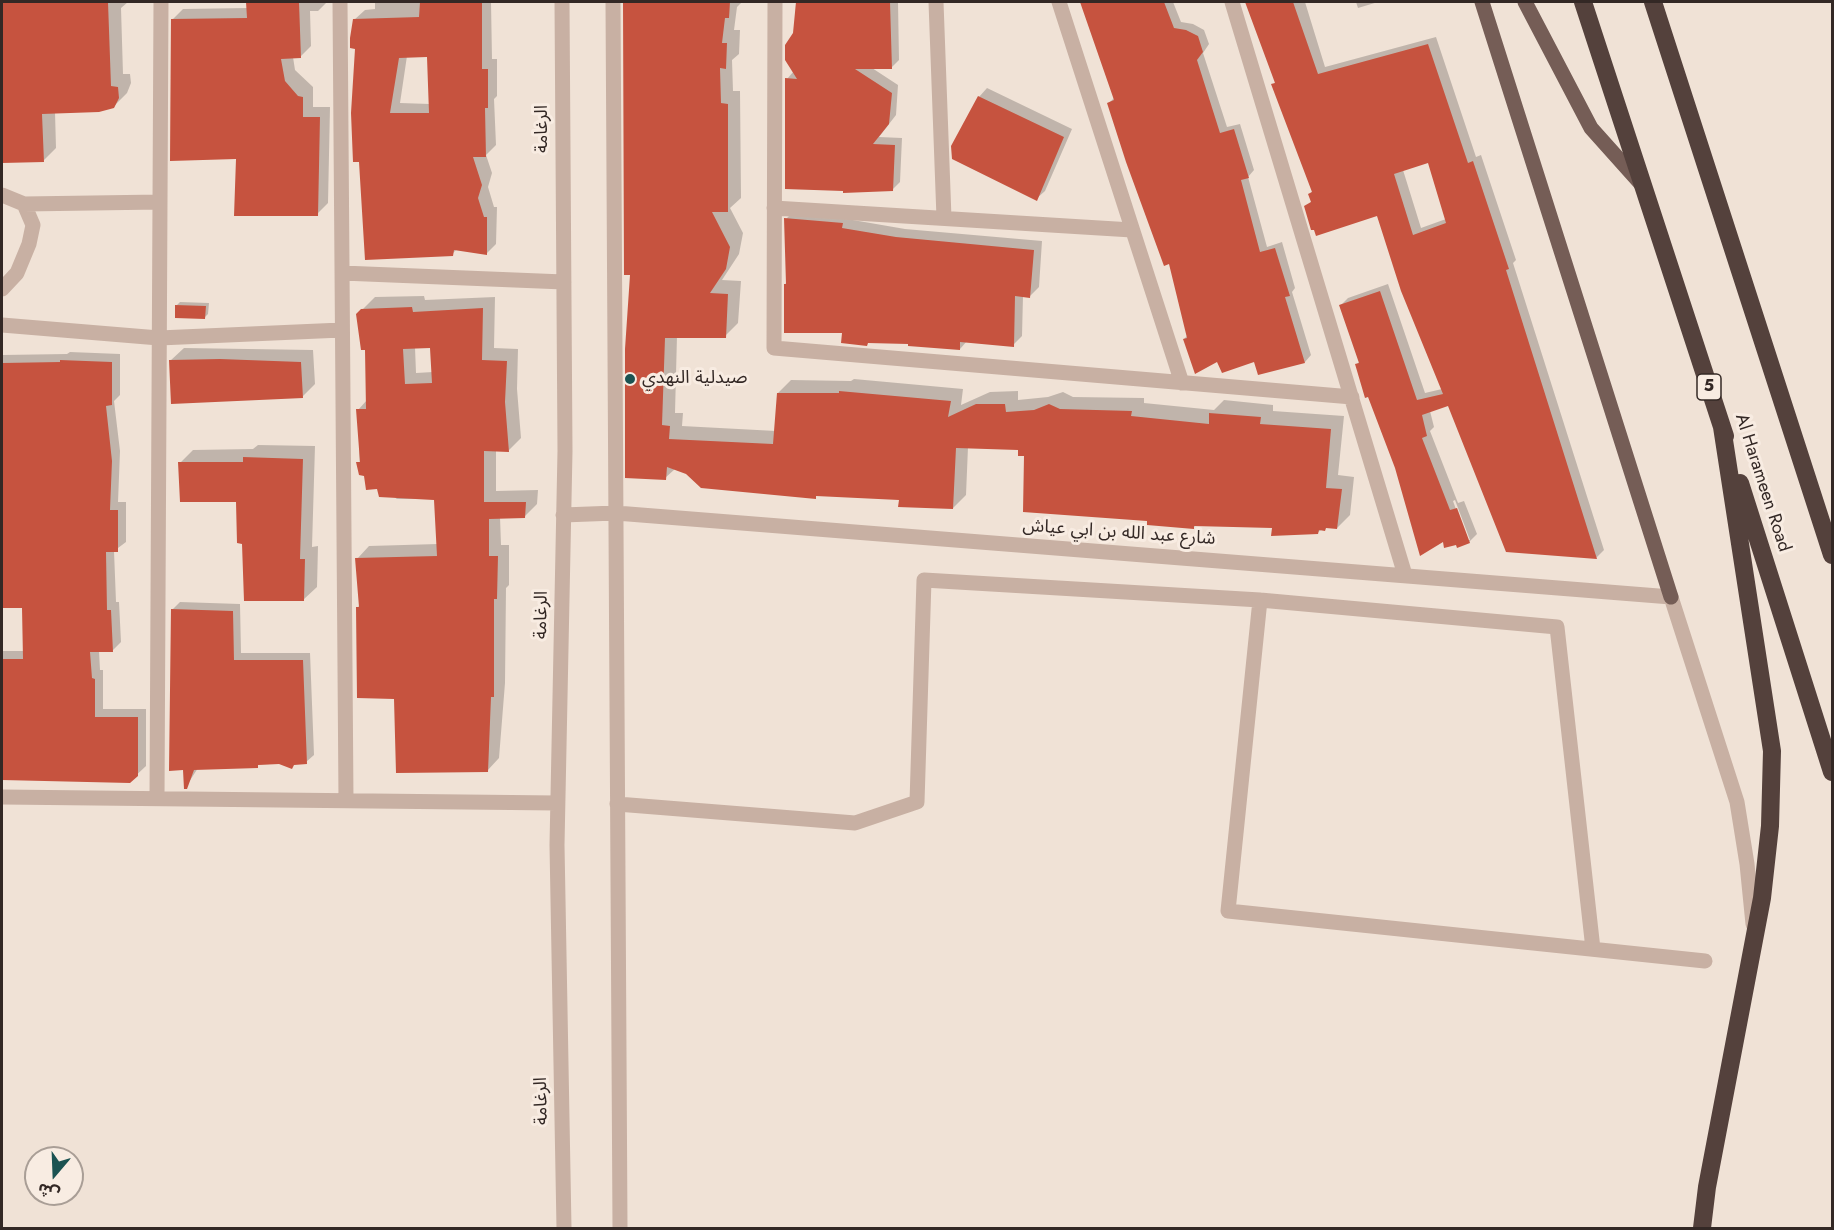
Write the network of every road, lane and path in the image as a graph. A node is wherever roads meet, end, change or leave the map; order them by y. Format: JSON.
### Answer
{"nodes":[{"id":1,"x":161,"y":2,"type":"edge"},
{"id":2,"x":340,"y":2,"type":"edge"},
{"id":3,"x":562,"y":2,"type":"edge"},
{"id":4,"x":613,"y":2,"type":"edge"},
{"id":5,"x":775,"y":2,"type":"edge"},
{"id":6,"x":936,"y":2,"type":"edge"},
{"id":7,"x":1059,"y":2,"type":"edge"},
{"id":8,"x":1232,"y":2,"type":"edge"},
{"id":9,"x":1482,"y":2,"type":"edge"},
{"id":10,"x":1525,"y":2,"type":"edge"},
{"id":11,"x":1583,"y":2,"type":"edge"},
{"id":12,"x":1653,"y":2,"type":"edge"},
{"id":13,"x":1644,"y":187,"type":"junction"},
{"id":14,"x":2,"y":195,"type":"edge"},
{"id":15,"x":160,"y":202,"type":"junction"},
{"id":16,"x":24,"y":204,"type":"junction"},
{"id":17,"x":774,"y":208,"type":"junction"},
{"id":18,"x":944,"y":218,"type":"junction"},
{"id":19,"x":1132,"y":230,"type":"junction"},
{"id":20,"x":342,"y":273,"type":"junction"},
{"id":21,"x":564,"y":282,"type":"junction"},
{"id":22,"x":2,"y":289,"type":"edge"},
{"id":23,"x":2,"y":325,"type":"edge"},
{"id":24,"x":342,"y":330,"type":"junction"},
{"id":25,"x":159,"y":338,"type":"junction"},
{"id":26,"x":1182,"y":383,"type":"junction"},
{"id":27,"x":1352,"y":397,"type":"junction"},
{"id":28,"x":1722,"y":427,"type":"junction"},
{"id":29,"x":616,"y":513,"type":"junction"},
{"id":30,"x":563,"y":515,"type":"junction"},
{"id":31,"x":1833,"y":555,"type":"edge"},
{"id":32,"x":1405,"y":575,"type":"junction"},
{"id":33,"x":1671,"y":597,"type":"junction"},
{"id":34,"x":1260,"y":600,"type":"junction"},
{"id":35,"x":1833,"y":772,"type":"edge"},
{"id":36,"x":2,"y":797,"type":"edge"},
{"id":37,"x":157,"y":798,"type":"junction"},
{"id":38,"x":346,"y":800,"type":"junction"},
{"id":39,"x":557,"y":803,"type":"junction"},
{"id":40,"x":617,"y":804,"type":"junction"},
{"id":41,"x":1755,"y":936,"type":"junction"},
{"id":42,"x":1593,"y":950,"type":"junction"},
{"id":43,"x":1705,"y":961,"type":"dead end"},
{"id":44,"x":564,"y":1228,"type":"edge"},
{"id":45,"x":620,"y":1228,"type":"edge"},
{"id":46,"x":1702,"y":1228,"type":"edge"}],
"edges":[{"from":1,"to":15,"type":"street"},
{"from":2,"to":20,"type":"street"},
{"from":3,"to":21,"type":"street","name":"الرغامة"},
{"from":4,"to":29,"type":"street"},
{"from":5,"to":17,"type":"street"},
{"from":6,"to":18,"type":"street"},
{"from":7,"to":19,"type":"street"},
{"from":8,"to":27,"type":"street"},
{"from":9,"to":33,"type":"main road"},
{"from":10,"to":13,"type":"main road"},
{"from":11,"to":13,"type":"highway","name":"Al Harameen Road","number":"5"},
{"from":12,"to":31,"type":"highway"},
{"from":13,"to":28,"type":"highway","name":"Al Harameen Road","number":"5"},
{"from":14,"to":16,"type":"street"},
{"from":15,"to":16,"type":"street"},
{"from":15,"to":25,"type":"street"},
{"from":16,"to":22,"type":"street"},
{"from":17,"to":18,"type":"street"},
{"from":17,"to":26,"type":"street"},
{"from":18,"to":19,"type":"street"},
{"from":19,"to":26,"type":"street"},
{"from":20,"to":21,"type":"street"},
{"from":20,"to":24,"type":"street"},
{"from":21,"to":30,"type":"street","name":"الرغامة"},
{"from":23,"to":25,"type":"street"},
{"from":24,"to":25,"type":"street"},
{"from":24,"to":38,"type":"street"},
{"from":25,"to":37,"type":"street"},
{"from":26,"to":27,"type":"street"},
{"from":27,"to":32,"type":"street"},
{"from":28,"to":35,"type":"highway","name":"Al Harameen Road","number":"5"},
{"from":28,"to":41,"type":"highway"},
{"from":29,"to":30,"type":"street","name":"شارع عبد الله بن ابي عياش"},
{"from":29,"to":32,"type":"street","name":"شارع عبد الله بن ابي عياش"},
{"from":29,"to":40,"type":"street"},
{"from":30,"to":39,"type":"street","name":"الرغامة"},
{"from":32,"to":33,"type":"street","name":"شارع عبد الله بن ابي عياش"},
{"from":33,"to":41,"type":"street"},
{"from":34,"to":40,"type":"street"},
{"from":34,"to":42,"type":"street"},
{"from":34,"to":42,"type":"street"},
{"from":36,"to":37,"type":"street"},
{"from":37,"to":38,"type":"street"},
{"from":38,"to":39,"type":"street"},
{"from":39,"to":44,"type":"street","name":"الرغامة"},
{"from":40,"to":45,"type":"street"},
{"from":41,"to":46,"type":"highway"},
{"from":42,"to":43,"type":"street"}]}
